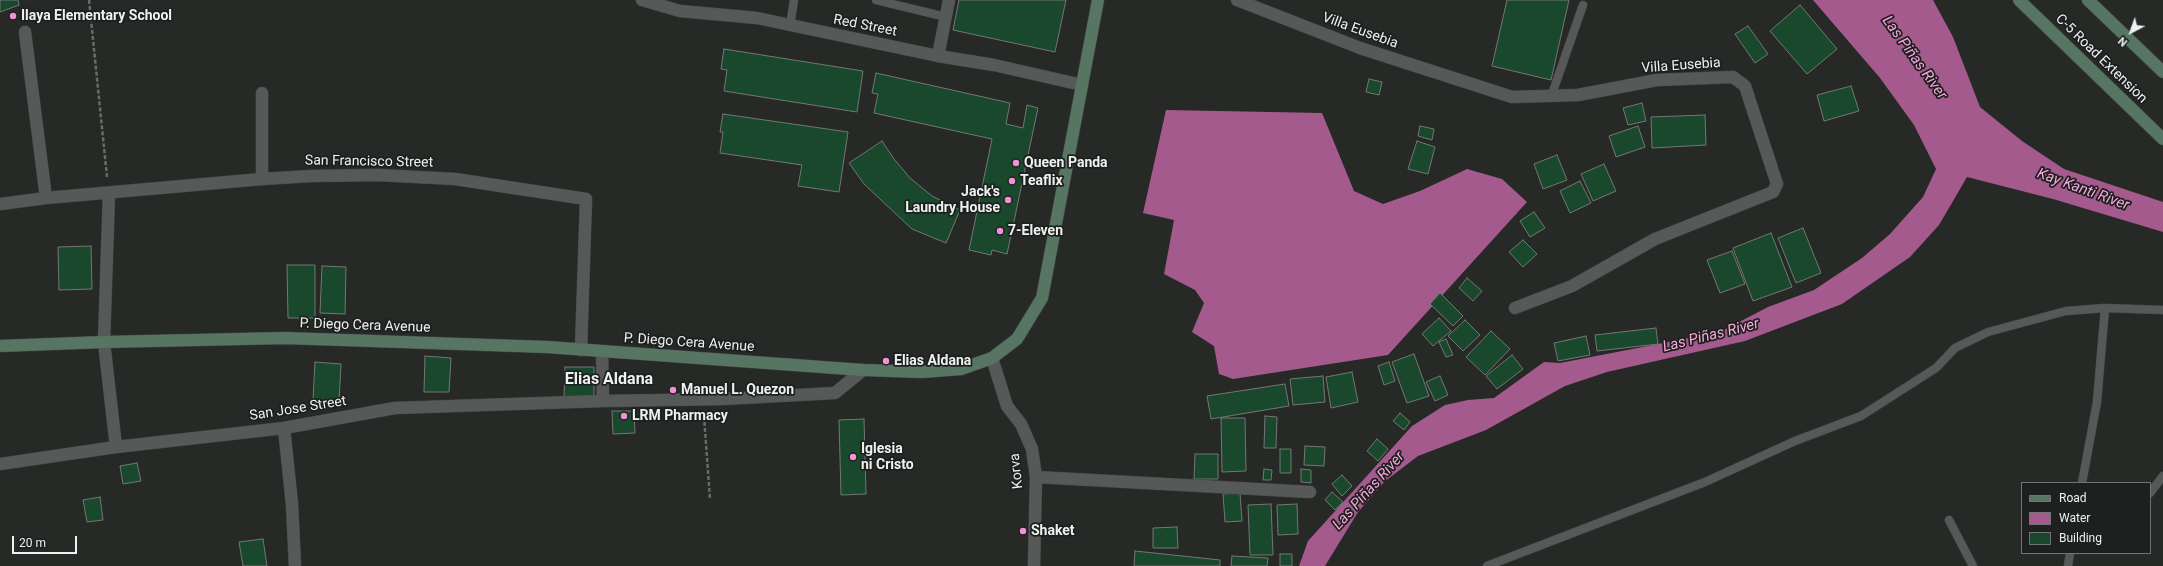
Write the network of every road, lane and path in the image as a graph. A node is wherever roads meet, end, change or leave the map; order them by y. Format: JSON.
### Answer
{"nodes":[{"id":1,"x":89,"y":0,"type":"edge"},
{"id":2,"x":642,"y":0,"type":"edge"},
{"id":3,"x":794,"y":0,"type":"edge"},
{"id":4,"x":876,"y":0,"type":"edge"},
{"id":5,"x":949,"y":0,"type":"edge"},
{"id":6,"x":1098,"y":0,"type":"edge"},
{"id":7,"x":1237,"y":0,"type":"edge"},
{"id":8,"x":2019,"y":0,"type":"edge"},
{"id":9,"x":2088,"y":0,"type":"edge"},
{"id":10,"x":1583,"y":5,"type":"dead end"},
{"id":11,"x":946,"y":17,"type":"junction"},
{"id":12,"x":790,"y":26,"type":"junction"},
{"id":13,"x":25,"y":32,"type":"dead end"},
{"id":14,"x":938,"y":56,"type":"junction"},
{"id":15,"x":2163,"y":72,"type":"edge"},
{"id":16,"x":1082,"y":85,"type":"junction"},
{"id":17,"x":262,"y":93,"type":"dead end"},
{"id":18,"x":1551,"y":97,"type":"junction"},
{"id":19,"x":2163,"y":139,"type":"edge"},
{"id":20,"x":262,"y":179,"type":"junction"},
{"id":21,"x":108,"y":193,"type":"junction"},
{"id":22,"x":46,"y":198,"type":"junction"},
{"id":23,"x":0,"y":204,"type":"edge"},
{"id":24,"x":1515,"y":308,"type":"dead end"},
{"id":25,"x":2105,"y":308,"type":"junction"},
{"id":26,"x":2163,"y":310,"type":"edge"},
{"id":27,"x":104,"y":342,"type":"junction"},
{"id":28,"x":0,"y":346,"type":"edge"},
{"id":29,"x":581,"y":350,"type":"junction"},
{"id":30,"x":602,"y":352,"type":"junction"},
{"id":31,"x":992,"y":358,"type":"junction"},
{"id":32,"x":863,"y":370,"type":"junction"},
{"id":33,"x":704,"y":399,"type":"junction"},
{"id":34,"x":603,"y":401,"type":"junction"},
{"id":35,"x":284,"y":428,"type":"junction"},
{"id":36,"x":116,"y":447,"type":"junction"},
{"id":37,"x":0,"y":464,"type":"edge"},
{"id":38,"x":2163,"y":476,"type":"edge"},
{"id":39,"x":1036,"y":477,"type":"junction"},
{"id":40,"x":2082,"y":482,"type":"edge"},
{"id":41,"x":1310,"y":492,"type":"dead end"},
{"id":42,"x":2151,"y":492,"type":"edge"},
{"id":43,"x":710,"y":499,"type":"dead end"},
{"id":44,"x":1948,"y":520,"type":"dead end"},
{"id":45,"x":2070,"y":554,"type":"edge"},
{"id":46,"x":294,"y":566,"type":"edge"},
{"id":47,"x":1034,"y":566,"type":"edge"},
{"id":48,"x":1487,"y":566,"type":"edge"},
{"id":49,"x":1973,"y":566,"type":"edge"},
{"id":50,"x":2068,"y":566,"type":"edge"}],
"edges":[{"from":1,"to":21,"type":"path"},
{"from":2,"to":12,"type":"street","name":"Red Street"},
{"from":3,"to":12,"type":"lane"},
{"from":4,"to":11,"type":"lane"},
{"from":5,"to":11,"type":"street"},
{"from":6,"to":16,"type":"main road","name":"P. Diego Cera Avenue"},
{"from":7,"to":18,"type":"street","name":"Villa Eusebia"},
{"from":8,"to":19,"type":"main road","name":"C-5 Road Extension"},
{"from":9,"to":15,"type":"main road"},
{"from":10,"to":18,"type":"lane"},
{"from":11,"to":14,"type":"street"},
{"from":12,"to":14,"type":"street","name":"Red Street"},
{"from":13,"to":22,"type":"street"},
{"from":14,"to":16,"type":"street","name":"Red Street"},
{"from":16,"to":31,"type":"main road","name":"P. Diego Cera Avenue"},
{"from":17,"to":20,"type":"street"},
{"from":18,"to":24,"type":"street","name":"Villa Eusebia"},
{"from":20,"to":21,"type":"street","name":"San Francisco Street"},
{"from":20,"to":29,"type":"street","name":"San Francisco Street"},
{"from":21,"to":22,"type":"street","name":"San Francisco Street"},
{"from":21,"to":27,"type":"street"},
{"from":22,"to":23,"type":"street","name":"San Francisco Street"},
{"from":25,"to":26,"type":"lane"},
{"from":25,"to":40,"type":"lane"},
{"from":25,"to":48,"type":"lane"},
{"from":27,"to":28,"type":"main road","name":"P. Diego Cera Avenue"},
{"from":27,"to":29,"type":"main road","name":"P. Diego Cera Avenue"},
{"from":27,"to":36,"type":"street"},
{"from":29,"to":30,"type":"main road","name":"P. Diego Cera Avenue"},
{"from":30,"to":32,"type":"main road","name":"P. Diego Cera Avenue"},
{"from":30,"to":34,"type":"street"},
{"from":31,"to":32,"type":"main road","name":"P. Diego Cera Avenue"},
{"from":31,"to":39,"type":"street","name":"Korva"},
{"from":32,"to":33,"type":"street","name":"San Jose Street"},
{"from":33,"to":34,"type":"street","name":"San Jose Street"},
{"from":33,"to":43,"type":"path"},
{"from":34,"to":35,"type":"street","name":"San Jose Street"},
{"from":35,"to":36,"type":"street","name":"San Jose Street"},
{"from":35,"to":46,"type":"street"},
{"from":36,"to":37,"type":"street","name":"San Jose Street"},
{"from":38,"to":42,"type":"lane"},
{"from":39,"to":41,"type":"street"},
{"from":39,"to":47,"type":"street","name":"Korva"},
{"from":44,"to":49,"type":"lane"},
{"from":45,"to":50,"type":"lane"}]}
